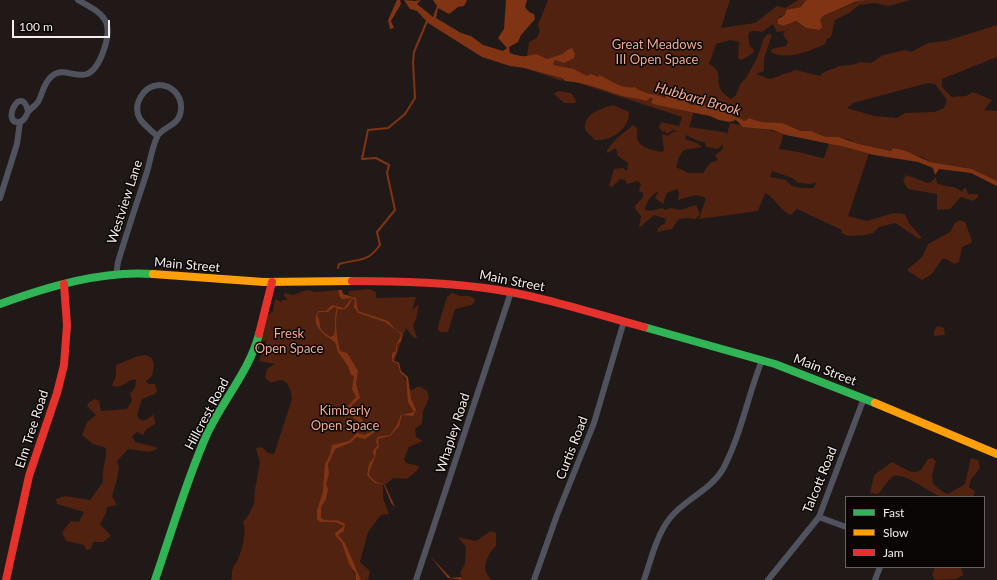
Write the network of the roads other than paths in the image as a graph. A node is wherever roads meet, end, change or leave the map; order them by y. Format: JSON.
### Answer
{"nodes":[{"id":1,"x":78,"y":0,"type":"edge"},
{"id":2,"x":28,"y":111,"type":"junction"},
{"id":3,"x":20,"y":122,"type":"junction"},
{"id":4,"x":157,"y":136,"type":"junction"},
{"id":5,"x":0,"y":198,"type":"edge"},
{"id":6,"x":116,"y":275,"type":"junction"},
{"id":7,"x":272,"y":282,"type":"junction"},
{"id":8,"x":64,"y":284,"type":"junction"},
{"id":9,"x":511,"y":292,"type":"junction"},
{"id":10,"x":0,"y":304,"type":"edge"},
{"id":11,"x":624,"y":321,"type":"junction"},
{"id":12,"x":762,"y":360,"type":"junction"},
{"id":13,"x":864,"y":398,"type":"junction"},
{"id":14,"x":997,"y":454,"type":"edge"},
{"id":15,"x":819,"y":517,"type":"junction"},
{"id":16,"x":845,"y":527,"type":"edge"},
{"id":17,"x":880,"y":568,"type":"edge"},
{"id":18,"x":6,"y":580,"type":"edge"},
{"id":19,"x":155,"y":580,"type":"edge"},
{"id":20,"x":416,"y":580,"type":"edge"},
{"id":21,"x":534,"y":580,"type":"edge"},
{"id":22,"x":644,"y":580,"type":"edge"},
{"id":23,"x":768,"y":580,"type":"edge"},
{"id":24,"x":875,"y":580,"type":"edge"}],
"edges":[{"from":1,"to":2,"type":"street"},
{"from":2,"to":3,"type":"street"},
{"from":2,"to":3,"type":"street"},
{"from":3,"to":5,"type":"street"},
{"from":4,"to":4,"type":"street"},
{"from":4,"to":6,"type":"street","name":"Westview Lane"},
{"from":6,"to":7,"type":"main road","name":"Main Street"},
{"from":6,"to":8,"type":"main road","name":"Main Street"},
{"from":7,"to":9,"type":"main road","name":"Main Street"},
{"from":7,"to":19,"type":"main road","name":"Hillcrest Road"},
{"from":8,"to":10,"type":"main road","name":"Main Street"},
{"from":8,"to":18,"type":"main road","name":"Elm Tree Road"},
{"from":9,"to":11,"type":"main road","name":"Main Street"},
{"from":9,"to":20,"type":"street","name":"Whapley Road"},
{"from":11,"to":12,"type":"main road","name":"Main Street"},
{"from":11,"to":21,"type":"street","name":"Curtis Road"},
{"from":12,"to":13,"type":"main road","name":"Main Street"},
{"from":12,"to":22,"type":"street"},
{"from":13,"to":14,"type":"main road","name":"Main Street"},
{"from":13,"to":15,"type":"street","name":"Talcott Road"},
{"from":15,"to":16,"type":"street"},
{"from":15,"to":23,"type":"street","name":"Talcott Road"},
{"from":17,"to":24,"type":"street"}]}
